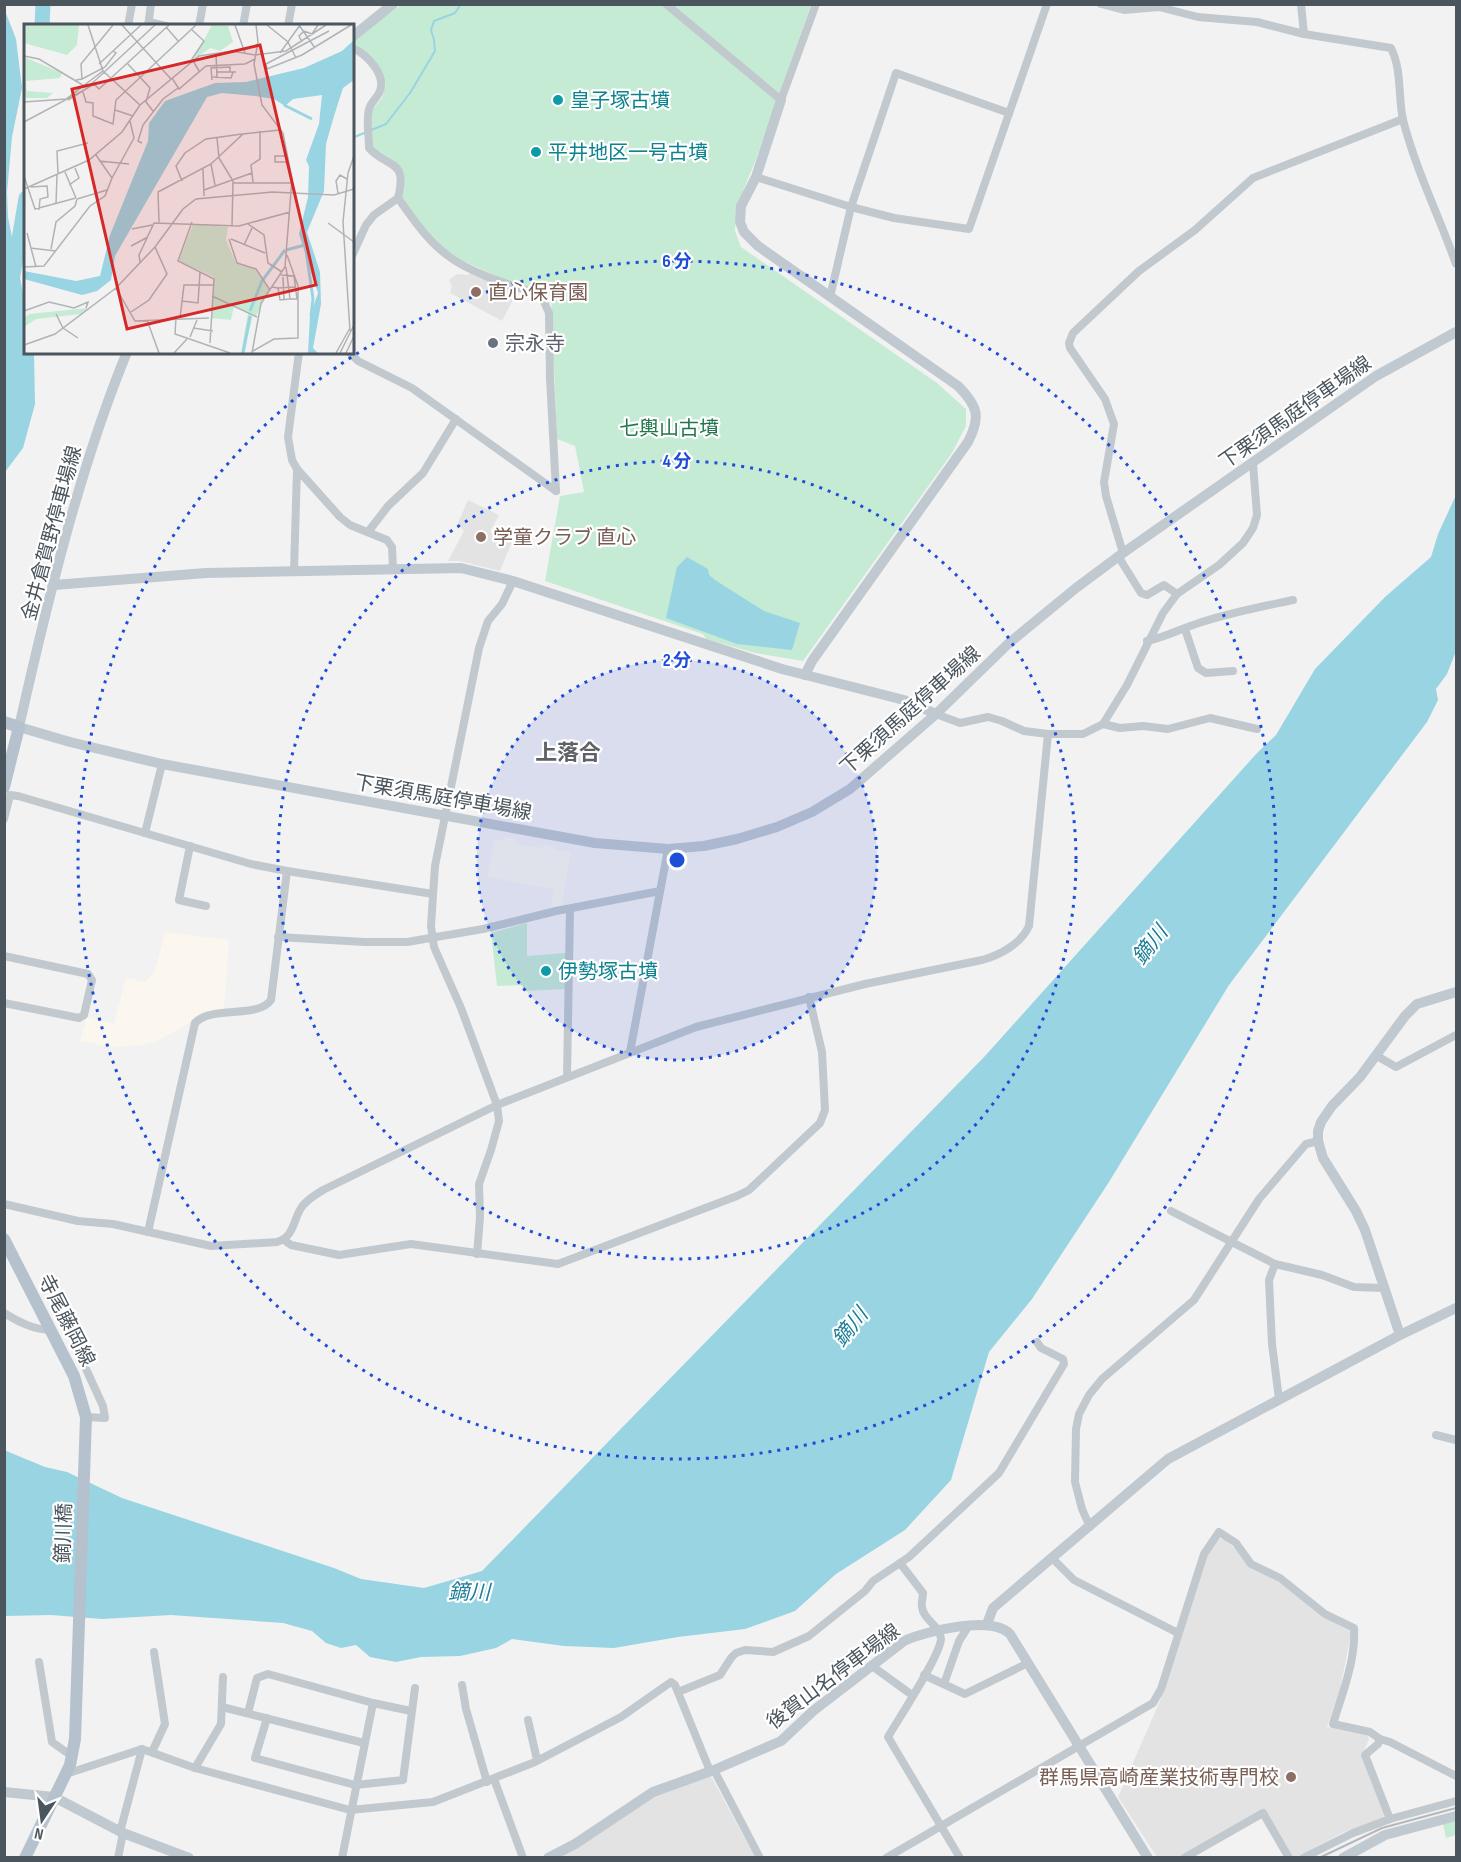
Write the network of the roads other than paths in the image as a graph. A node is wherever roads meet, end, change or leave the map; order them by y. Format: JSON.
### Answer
{"nodes":[{"id":1,"x":132,"y":4,"type":"edge"},
{"id":2,"x":151,"y":4,"type":"edge"},
{"id":3,"x":203,"y":4,"type":"edge"},
{"id":4,"x":247,"y":4,"type":"edge"},
{"id":5,"x":292,"y":4,"type":"edge"},
{"id":6,"x":393,"y":4,"type":"edge"},
{"id":7,"x":666,"y":4,"type":"edge"},
{"id":8,"x":816,"y":4,"type":"edge"},
{"id":9,"x":1047,"y":4,"type":"edge"},
{"id":10,"x":1101,"y":4,"type":"edge"},
{"id":11,"x":1301,"y":4,"type":"edge"},
{"id":12,"x":128,"y":24,"type":"edge"},
{"id":13,"x":149,"y":24,"type":"edge"},
{"id":14,"x":199,"y":24,"type":"edge"},
{"id":15,"x":243,"y":24,"type":"edge"},
{"id":16,"x":288,"y":24,"type":"edge"},
{"id":17,"x":1304,"y":34,"type":"junction"},
{"id":18,"x":354,"y":35,"type":"edge"},
{"id":19,"x":354,"y":49,"type":"edge"},
{"id":20,"x":781,"y":100,"type":"junction"},
{"id":21,"x":1009,"y":113,"type":"junction"},
{"id":22,"x":1403,"y":119,"type":"junction"},
{"id":23,"x":756,"y":177,"type":"junction"},
{"id":24,"x":398,"y":198,"type":"junction"},
{"id":25,"x":851,"y":207,"type":"junction"},
{"id":26,"x":354,"y":251,"type":"edge"},
{"id":27,"x":1456,"y":264,"type":"edge"},
{"id":28,"x":830,"y":297,"type":"junction"},
{"id":29,"x":1456,"y":332,"type":"edge"},
{"id":30,"x":126,"y":354,"type":"edge"},
{"id":31,"x":299,"y":354,"type":"edge"},
{"id":32,"x":352,"y":354,"type":"edge"},
{"id":33,"x":456,"y":419,"type":"junction"},
{"id":34,"x":1253,"y":464,"type":"junction"},
{"id":35,"x":297,"y":469,"type":"junction"},
{"id":36,"x":368,"y":532,"type":"junction"},
{"id":37,"x":1120,"y":554,"type":"junction"},
{"id":38,"x":393,"y":569,"type":"junction"},
{"id":39,"x":294,"y":571,"type":"junction"},
{"id":40,"x":513,"y":581,"type":"junction"},
{"id":41,"x":54,"y":585,"type":"junction"},
{"id":42,"x":1177,"y":594,"type":"junction"},
{"id":43,"x":1293,"y":600,"type":"dead end"},
{"id":44,"x":1185,"y":629,"type":"junction"},
{"id":45,"x":1147,"y":641,"type":"junction"},
{"id":46,"x":1233,"y":671,"type":"dead end"},
{"id":47,"x":805,"y":675,"type":"junction"},
{"id":48,"x":936,"y":714,"type":"junction"},
{"id":49,"x":5,"y":722,"type":"edge"},
{"id":50,"x":1103,"y":724,"type":"junction"},
{"id":51,"x":19,"y":727,"type":"junction"},
{"id":52,"x":1257,"y":729,"type":"dead end"},
{"id":53,"x":1048,"y":734,"type":"junction"},
{"id":54,"x":162,"y":764,"type":"junction"},
{"id":55,"x":4,"y":787,"type":"edge"},
{"id":56,"x":444,"y":814,"type":"junction"},
{"id":57,"x":4,"y":819,"type":"edge"},
{"id":58,"x":145,"y":832,"type":"junction"},
{"id":59,"x":190,"y":846,"type":"junction"},
{"id":60,"x":668,"y":849,"type":"junction"},
{"id":61,"x":286,"y":871,"type":"junction"},
{"id":62,"x":660,"y":891,"type":"junction"},
{"id":63,"x":433,"y":894,"type":"junction"},
{"id":64,"x":206,"y":906,"type":"dead end"},
{"id":65,"x":570,"y":909,"type":"junction"},
{"id":66,"x":278,"y":937,"type":"junction"},
{"id":67,"x":432,"y":937,"type":"junction"},
{"id":68,"x":4,"y":956,"type":"edge"},
{"id":69,"x":1456,"y":992,"type":"edge"},
{"id":70,"x":809,"y":997,"type":"junction"},
{"id":71,"x":4,"y":1003,"type":"edge"},
{"id":72,"x":1456,"y":1035,"type":"edge"},
{"id":73,"x":630,"y":1052,"type":"junction"},
{"id":74,"x":1377,"y":1056,"type":"junction"},
{"id":75,"x":567,"y":1077,"type":"junction"},
{"id":76,"x":497,"y":1105,"type":"junction"},
{"id":77,"x":1318,"y":1140,"type":"junction"},
{"id":78,"x":4,"y":1204,"type":"edge"},
{"id":79,"x":1172,"y":1211,"type":"dead end"},
{"id":80,"x":148,"y":1232,"type":"junction"},
{"id":81,"x":4,"y":1239,"type":"edge"},
{"id":82,"x":284,"y":1240,"type":"junction"},
{"id":83,"x":1231,"y":1242,"type":"junction"},
{"id":84,"x":477,"y":1254,"type":"junction"},
{"id":85,"x":1275,"y":1264,"type":"junction"},
{"id":86,"x":1384,"y":1288,"type":"junction"},
{"id":87,"x":1456,"y":1308,"type":"edge"},
{"id":88,"x":4,"y":1313,"type":"edge"},
{"id":89,"x":51,"y":1330,"type":"junction"},
{"id":90,"x":1400,"y":1335,"type":"junction"},
{"id":91,"x":1037,"y":1342,"type":"dead end"},
{"id":92,"x":86,"y":1370,"type":"dead end"},
{"id":93,"x":1279,"y":1399,"type":"junction"},
{"id":94,"x":85,"y":1419,"type":"junction"},
{"id":95,"x":1436,"y":1436,"type":"dead end"},
{"id":96,"x":1456,"y":1440,"type":"edge"},
{"id":97,"x":1090,"y":1527,"type":"junction"},
{"id":98,"x":1052,"y":1558,"type":"junction"},
{"id":99,"x":900,"y":1563,"type":"junction"},
{"id":100,"x":987,"y":1624,"type":"junction"},
{"id":101,"x":968,"y":1626,"type":"junction"},
{"id":102,"x":938,"y":1630,"type":"junction"},
{"id":103,"x":1178,"y":1634,"type":"junction"},
{"id":104,"x":154,"y":1652,"type":"dead end"},
{"id":105,"x":39,"y":1662,"type":"dead end"},
{"id":106,"x":1028,"y":1663,"type":"junction"},
{"id":107,"x":872,"y":1666,"type":"junction"},
{"id":108,"x":924,"y":1675,"type":"junction"},
{"id":109,"x":223,"y":1677,"type":"dead end"},
{"id":110,"x":944,"y":1684,"type":"junction"},
{"id":111,"x":462,"y":1685,"type":"dead end"},
{"id":112,"x":415,"y":1688,"type":"dead end"},
{"id":113,"x":678,"y":1692,"type":"junction"},
{"id":114,"x":912,"y":1695,"type":"junction"},
{"id":115,"x":373,"y":1703,"type":"junction"},
{"id":116,"x":222,"y":1707,"type":"junction"},
{"id":117,"x":411,"y":1711,"type":"junction"},
{"id":118,"x":248,"y":1713,"type":"junction"},
{"id":119,"x":267,"y":1718,"type":"junction"},
{"id":120,"x":528,"y":1720,"type":"dead end"},
{"id":121,"x":1380,"y":1739,"type":"junction"},
{"id":122,"x":364,"y":1743,"type":"junction"},
{"id":123,"x":1080,"y":1744,"type":"junction"},
{"id":124,"x":142,"y":1749,"type":"junction"},
{"id":125,"x":152,"y":1752,"type":"junction"},
{"id":126,"x":73,"y":1753,"type":"junction"},
{"id":127,"x":537,"y":1760,"type":"junction"},
{"id":128,"x":195,"y":1768,"type":"junction"},
{"id":129,"x":712,"y":1771,"type":"junction"},
{"id":130,"x":64,"y":1775,"type":"junction"},
{"id":131,"x":1456,"y":1776,"type":"edge"},
{"id":132,"x":490,"y":1780,"type":"junction"},
{"id":133,"x":356,"y":1785,"type":"junction"},
{"id":134,"x":4,"y":1792,"type":"edge"},
{"id":135,"x":54,"y":1797,"type":"junction"},
{"id":136,"x":1456,"y":1801,"type":"edge"},
{"id":137,"x":350,"y":1810,"type":"junction"},
{"id":138,"x":1456,"y":1816,"type":"edge"},
{"id":139,"x":1390,"y":1819,"type":"junction"},
{"id":140,"x":942,"y":1825,"type":"junction"},
{"id":141,"x":122,"y":1833,"type":"junction"},
{"id":142,"x":1360,"y":1854,"type":"edge"},
{"id":143,"x":25,"y":1857,"type":"edge"},
{"id":144,"x":118,"y":1857,"type":"edge"},
{"id":145,"x":189,"y":1857,"type":"edge"},
{"id":146,"x":342,"y":1857,"type":"edge"},
{"id":147,"x":523,"y":1857,"type":"edge"},
{"id":148,"x":548,"y":1857,"type":"edge"},
{"id":149,"x":760,"y":1857,"type":"edge"},
{"id":150,"x":886,"y":1857,"type":"edge"},
{"id":151,"x":960,"y":1857,"type":"edge"},
{"id":152,"x":1148,"y":1857,"type":"edge"},
{"id":153,"x":1184,"y":1857,"type":"edge"},
{"id":154,"x":1289,"y":1857,"type":"edge"},
{"id":155,"x":1303,"y":1857,"type":"edge"},
{"id":156,"x":1343,"y":1857,"type":"edge"}],
"edges":[{"from":1,"to":12,"type":"street"},
{"from":2,"to":13,"type":"street"},
{"from":3,"to":14,"type":"street"},
{"from":4,"to":15,"type":"street"},
{"from":5,"to":16,"type":"street"},
{"from":6,"to":18,"type":"main road"},
{"from":7,"to":20,"type":"street"},
{"from":8,"to":20,"type":"street"},
{"from":9,"to":21,"type":"street"},
{"from":10,"to":17,"type":"street"},
{"from":11,"to":17,"type":"street"},
{"from":17,"to":22,"type":"street"},
{"from":19,"to":24,"type":"street"},
{"from":20,"to":23,"type":"main road"},
{"from":21,"to":25,"type":"street"},
{"from":21,"to":25,"type":"street"},
{"from":22,"to":27,"type":"street"},
{"from":22,"to":37,"type":"street"},
{"from":23,"to":25,"type":"street"},
{"from":23,"to":28,"type":"main road"},
{"from":24,"to":26,"type":"street"},
{"from":24,"to":33,"type":"street"},
{"from":25,"to":28,"type":"street"},
{"from":28,"to":47,"type":"main road"},
{"from":29,"to":34,"type":"main road","name":"下栗須馬庭停車場線"},
{"from":30,"to":41,"type":"main road","name":"金井倉賀野停車場線"},
{"from":31,"to":35,"type":"street"},
{"from":32,"to":33,"type":"street"},
{"from":33,"to":36,"type":"street"},
{"from":34,"to":37,"type":"main road","name":"下栗須馬庭停車場線"},
{"from":34,"to":42,"type":"street"},
{"from":35,"to":36,"type":"street"},
{"from":35,"to":39,"type":"street"},
{"from":36,"to":38,"type":"street"},
{"from":37,"to":42,"type":"street"},
{"from":37,"to":48,"type":"main road","name":"下栗須馬庭停車場線"},
{"from":38,"to":39,"type":"main road"},
{"from":38,"to":40,"type":"main road"},
{"from":39,"to":41,"type":"main road"},
{"from":40,"to":47,"type":"main road"},
{"from":40,"to":56,"type":"street"},
{"from":41,"to":51,"type":"main road","name":"金井倉賀野停車場線"},
{"from":42,"to":45,"type":"street"},
{"from":43,"to":44,"type":"street"},
{"from":44,"to":45,"type":"street"},
{"from":44,"to":46,"type":"street"},
{"from":45,"to":50,"type":"street"},
{"from":47,"to":48,"type":"main road"},
{"from":48,"to":53,"type":"street"},
{"from":48,"to":60,"type":"main road","name":"下栗須馬庭停車場線"},
{"from":49,"to":51,"type":"main road"},
{"from":50,"to":52,"type":"street"},
{"from":50,"to":53,"type":"street"},
{"from":51,"to":54,"type":"main road","name":"下栗須馬庭停車場線"},
{"from":51,"to":55,"type":"main road"},
{"from":53,"to":70,"type":"street"},
{"from":54,"to":56,"type":"main road","name":"下栗須馬庭停車場線"},
{"from":54,"to":58,"type":"street"},
{"from":56,"to":60,"type":"main road","name":"下栗須馬庭停車場線"},
{"from":56,"to":63,"type":"street"},
{"from":57,"to":58,"type":"street"},
{"from":58,"to":59,"type":"street"},
{"from":59,"to":61,"type":"street"},
{"from":59,"to":64,"type":"street"},
{"from":60,"to":62,"type":"street"},
{"from":61,"to":63,"type":"street"},
{"from":61,"to":66,"type":"street"},
{"from":62,"to":65,"type":"street"},
{"from":62,"to":73,"type":"street"},
{"from":63,"to":67,"type":"street"},
{"from":65,"to":67,"type":"street"},
{"from":65,"to":75,"type":"street"},
{"from":66,"to":67,"type":"street"},
{"from":66,"to":80,"type":"street"},
{"from":67,"to":76,"type":"street"},
{"from":68,"to":71,"type":"street"},
{"from":69,"to":74,"type":"main road"},
{"from":70,"to":73,"type":"street"},
{"from":70,"to":84,"type":"street"},
{"from":72,"to":74,"type":"street"},
{"from":73,"to":75,"type":"street"},
{"from":74,"to":77,"type":"main road"},
{"from":75,"to":76,"type":"street"},
{"from":76,"to":82,"type":"street"},
{"from":76,"to":84,"type":"street"},
{"from":77,"to":83,"type":"street"},
{"from":77,"to":86,"type":"main road"},
{"from":78,"to":80,"type":"street"},
{"from":79,"to":83,"type":"street"},
{"from":80,"to":82,"type":"street"},
{"from":81,"to":89,"type":"main road","name":"寺尾藤岡線"},
{"from":82,"to":84,"type":"street"},
{"from":83,"to":85,"type":"street"},
{"from":83,"to":97,"type":"street"},
{"from":85,"to":86,"type":"street"},
{"from":85,"to":93,"type":"street"},
{"from":86,"to":90,"type":"main road"},
{"from":87,"to":90,"type":"main road"},
{"from":88,"to":89,"type":"street"},
{"from":89,"to":94,"type":"main road","name":"寺尾藤岡線"},
{"from":90,"to":93,"type":"main road"},
{"from":91,"to":99,"type":"street"},
{"from":92,"to":94,"type":"street"},
{"from":93,"to":97,"type":"main road"},
{"from":94,"to":126,"type":"main road","name":"鏑川橋"},
{"from":95,"to":96,"type":"street"},
{"from":97,"to":98,"type":"main road"},
{"from":98,"to":100,"type":"main road"},
{"from":98,"to":103,"type":"street"},
{"from":99,"to":102,"type":"street"},
{"from":99,"to":113,"type":"street"},
{"from":100,"to":101,"type":"main road","name":"後賀山名停車場線"},
{"from":100,"to":106,"type":"main road"},
{"from":101,"to":102,"type":"main road","name":"後賀山名停車場線"},
{"from":101,"to":110,"type":"street"},
{"from":102,"to":107,"type":"main road","name":"後賀山名停車場線"},
{"from":102,"to":108,"type":"street"},
{"from":103,"to":121,"type":"street"},
{"from":103,"to":123,"type":"street"},
{"from":104,"to":125,"type":"street"},
{"from":105,"to":126,"type":"street"},
{"from":106,"to":110,"type":"street"},
{"from":106,"to":123,"type":"main road"},
{"from":107,"to":114,"type":"street"},
{"from":107,"to":129,"type":"main road","name":"後賀山名停車場線"},
{"from":108,"to":110,"type":"street"},
{"from":108,"to":114,"type":"street"},
{"from":109,"to":116,"type":"street"},
{"from":111,"to":132,"type":"street"},
{"from":112,"to":117,"type":"street"},
{"from":113,"to":127,"type":"street"},
{"from":113,"to":129,"type":"street"},
{"from":114,"to":140,"type":"street"},
{"from":115,"to":117,"type":"street"},
{"from":115,"to":118,"type":"street"},
{"from":115,"to":122,"type":"street"},
{"from":116,"to":118,"type":"street"},
{"from":116,"to":128,"type":"street"},
{"from":117,"to":133,"type":"street"},
{"from":118,"to":119,"type":"street"},
{"from":119,"to":122,"type":"street"},
{"from":119,"to":133,"type":"street"},
{"from":120,"to":127,"type":"street"},
{"from":121,"to":131,"type":"street"},
{"from":121,"to":139,"type":"street"},
{"from":122,"to":133,"type":"street"},
{"from":123,"to":140,"type":"street"},
{"from":123,"to":152,"type":"main road"},
{"from":124,"to":125,"type":"street"},
{"from":124,"to":130,"type":"street"},
{"from":124,"to":141,"type":"street"},
{"from":125,"to":128,"type":"street"},
{"from":126,"to":130,"type":"main road"},
{"from":127,"to":132,"type":"street"},
{"from":128,"to":137,"type":"street"},
{"from":129,"to":148,"type":"main road","name":"後賀山名停車場線"},
{"from":129,"to":149,"type":"street"},
{"from":130,"to":135,"type":"main road"},
{"from":132,"to":137,"type":"street"},
{"from":132,"to":147,"type":"street"},
{"from":133,"to":137,"type":"street"},
{"from":134,"to":135,"type":"main road"},
{"from":135,"to":141,"type":"main road"},
{"from":135,"to":143,"type":"main road"},
{"from":136,"to":139,"type":"street"},
{"from":137,"to":146,"type":"street"},
{"from":138,"to":142,"type":"main road"},
{"from":139,"to":155,"type":"street"},
{"from":140,"to":150,"type":"street"},
{"from":140,"to":151,"type":"street"},
{"from":141,"to":144,"type":"street"},
{"from":141,"to":145,"type":"main road"},
{"from":142,"to":156,"type":"main road"},
{"from":153,"to":154,"type":"street"}]}
